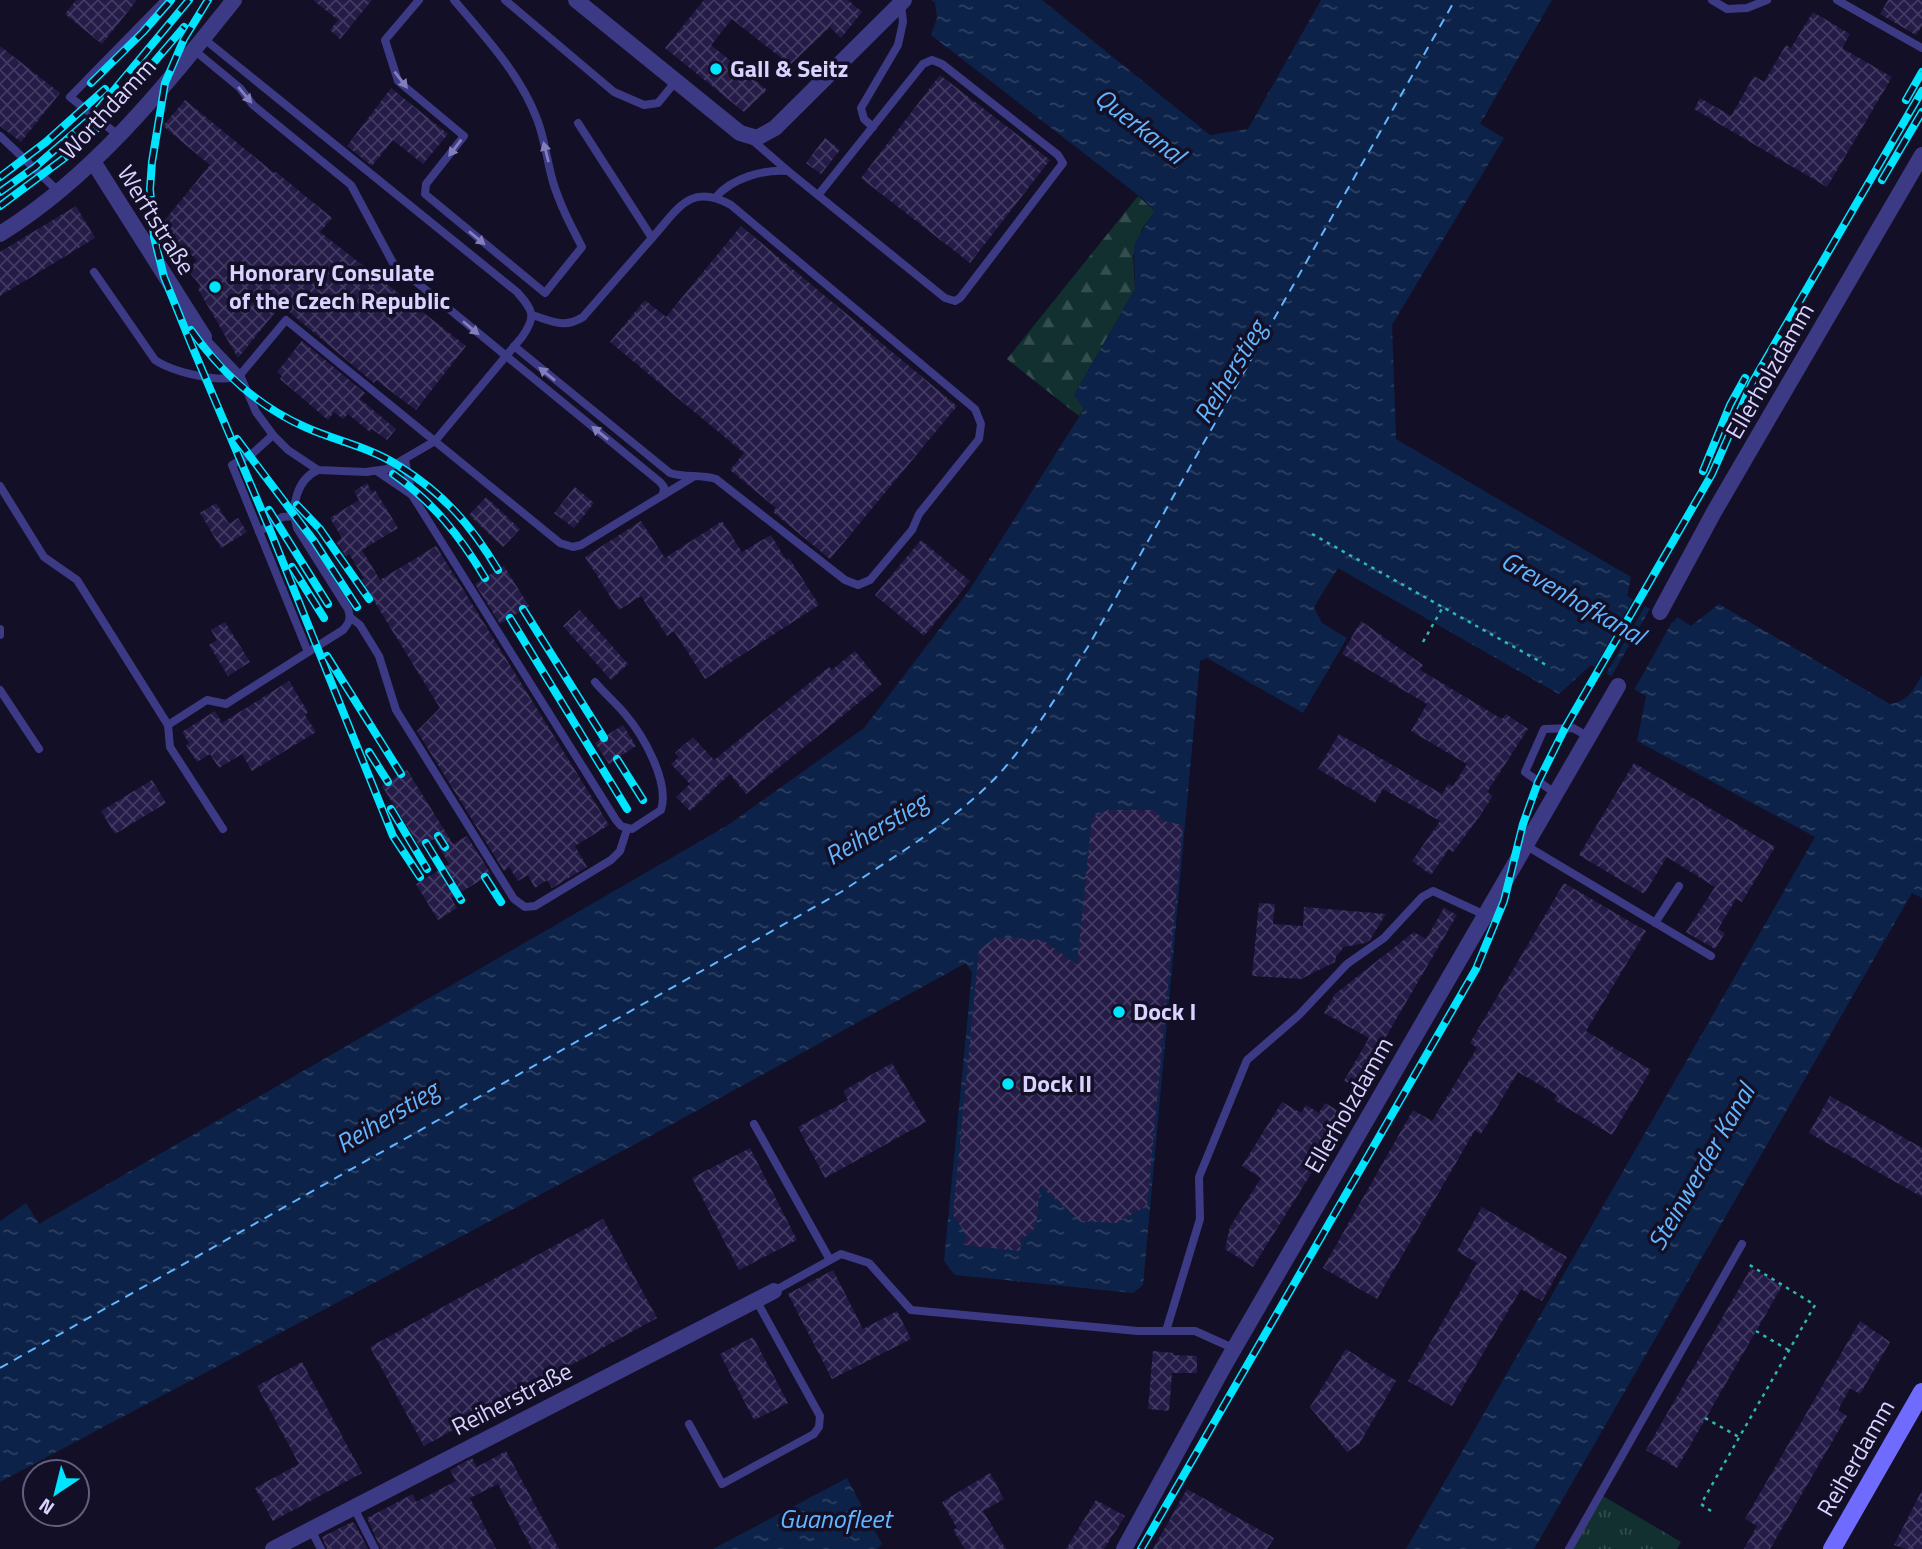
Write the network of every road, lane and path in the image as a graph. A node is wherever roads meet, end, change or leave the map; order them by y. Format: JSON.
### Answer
{"nodes":[{"id":1,"x":165,"y":0,"type":"edge"},
{"id":2,"x":234,"y":0,"type":"edge"},
{"id":3,"x":419,"y":0,"type":"edge"},
{"id":4,"x":454,"y":0,"type":"edge"},
{"id":5,"x":505,"y":0,"type":"edge"},
{"id":6,"x":576,"y":0,"type":"edge"},
{"id":7,"x":1712,"y":0,"type":"edge"},
{"id":8,"x":1767,"y":0,"type":"edge"},
{"id":9,"x":1837,"y":0,"type":"edge"},
{"id":10,"x":903,"y":2,"type":"edge"},
{"id":11,"x":199,"y":44,"type":"junction"},
{"id":12,"x":1922,"y":48,"type":"edge"},
{"id":13,"x":676,"y":81,"type":"junction"},
{"id":14,"x":578,"y":123,"type":"dead end"},
{"id":15,"x":873,"y":127,"type":"junction"},
{"id":16,"x":118,"y":135,"type":"junction"},
{"id":17,"x":0,"y":136,"type":"edge"},
{"id":18,"x":753,"y":138,"type":"junction"},
{"id":19,"x":1922,"y":155,"type":"edge"},
{"id":20,"x":94,"y":163,"type":"junction"},
{"id":21,"x":788,"y":171,"type":"junction"},
{"id":22,"x":58,"y":191,"type":"junction"},
{"id":23,"x":819,"y":194,"type":"junction"},
{"id":24,"x":716,"y":197,"type":"junction"},
{"id":25,"x":0,"y":234,"type":"edge"},
{"id":26,"x":652,"y":238,"type":"junction"},
{"id":27,"x":94,"y":272,"type":"dead end"},
{"id":28,"x":532,"y":315,"type":"junction"},
{"id":29,"x":204,"y":337,"type":"joint"},
{"id":30,"x":514,"y":346,"type":"junction"},
{"id":31,"x":505,"y":356,"type":"junction"},
{"id":32,"x":240,"y":375,"type":"junction"},
{"id":33,"x":272,"y":435,"type":"junction"},
{"id":34,"x":435,"y":441,"type":"junction"},
{"id":35,"x":630,"y":457,"type":"junction"},
{"id":36,"x":405,"y":460,"type":"junction"},
{"id":37,"x":318,"y":470,"type":"junction"},
{"id":38,"x":378,"y":472,"type":"junction"},
{"id":39,"x":674,"y":474,"type":"junction"},
{"id":40,"x":693,"y":477,"type":"junction"},
{"id":41,"x":0,"y":486,"type":"edge"},
{"id":42,"x":412,"y":495,"type":"junction"},
{"id":43,"x":663,"y":495,"type":"junction"},
{"id":44,"x":295,"y":516,"type":"junction"},
{"id":45,"x":259,"y":532,"type":"junction"},
{"id":46,"x":1312,"y":534,"type":"dead end"},
{"id":47,"x":1443,"y":607,"type":"junction"},
{"id":48,"x":1660,"y":612,"type":"dead end"},
{"id":49,"x":350,"y":617,"type":"junction"},
{"id":50,"x":0,"y":629,"type":"edge"},
{"id":51,"x":0,"y":635,"type":"edge"},
{"id":52,"x":1423,"y":642,"type":"dead end"},
{"id":53,"x":308,"y":652,"type":"junction"},
{"id":54,"x":1548,"y":666,"type":"dead end"},
{"id":55,"x":595,"y":682,"type":"dead end"},
{"id":56,"x":1618,"y":686,"type":"dead end"},
{"id":57,"x":0,"y":690,"type":"edge"},
{"id":58,"x":168,"y":725,"type":"junction"},
{"id":59,"x":1588,"y":737,"type":"junction"},
{"id":60,"x":40,"y":749,"type":"dead end"},
{"id":61,"x":1555,"y":793,"type":"junction"},
{"id":62,"x":223,"y":829,"type":"dead end"},
{"id":63,"x":627,"y":829,"type":"junction"},
{"id":64,"x":1525,"y":845,"type":"junction"},
{"id":65,"x":1679,"y":886,"type":"dead end"},
{"id":66,"x":1485,"y":915,"type":"junction"},
{"id":67,"x":1655,"y":923,"type":"junction"},
{"id":68,"x":1711,"y":956,"type":"dead end"},
{"id":69,"x":754,"y":1124,"type":"dead end"},
{"id":70,"x":1742,"y":1244,"type":"dead end"},
{"id":71,"x":830,"y":1261,"type":"junction"},
{"id":72,"x":1748,"y":1264,"type":"dead end"},
{"id":73,"x":774,"y":1291,"type":"joint"},
{"id":74,"x":756,"y":1300,"type":"junction"},
{"id":75,"x":1166,"y":1331,"type":"junction"},
{"id":76,"x":1756,"y":1331,"type":"dead end"},
{"id":77,"x":1235,"y":1349,"type":"junction"},
{"id":78,"x":1790,"y":1351,"type":"junction"},
{"id":79,"x":1922,"y":1392,"type":"edge"},
{"id":80,"x":1705,"y":1418,"type":"dead end"},
{"id":81,"x":689,"y":1424,"type":"dead end"},
{"id":82,"x":1739,"y":1437,"type":"junction"},
{"id":83,"x":353,"y":1506,"type":"junction"},
{"id":84,"x":1711,"y":1511,"type":"dead end"},
{"id":85,"x":310,"y":1528,"type":"junction"},
{"id":86,"x":273,"y":1549,"type":"edge"},
{"id":87,"x":321,"y":1549,"type":"edge"},
{"id":88,"x":375,"y":1549,"type":"edge"},
{"id":89,"x":1124,"y":1549,"type":"edge"},
{"id":90,"x":1569,"y":1549,"type":"edge"},
{"id":91,"x":1832,"y":1549,"type":"edge"}],
"edges":[{"from":1,"to":16,"type":"lane"},
{"from":2,"to":11,"type":"street","name":"Worthdamm"},
{"from":3,"to":4,"type":"lane","one_way":true},
{"from":5,"to":13,"type":"lane"},
{"from":6,"to":13,"type":"street"},
{"from":7,"to":8,"type":"lane"},
{"from":9,"to":12,"type":"lane"},
{"from":10,"to":15,"type":"lane"},
{"from":10,"to":18,"type":"street"},
{"from":11,"to":16,"type":"street","name":"Worthdamm"},
{"from":11,"to":28,"type":"lane"},
{"from":11,"to":31,"type":"lane","one_way":true},
{"from":13,"to":18,"type":"street"},
{"from":14,"to":26,"type":"lane"},
{"from":15,"to":23,"type":"lane"},
{"from":15,"to":23,"type":"lane"},
{"from":16,"to":20,"type":"street","name":"Worthdamm"},
{"from":17,"to":22,"type":"lane"},
{"from":18,"to":21,"type":"lane"},
{"from":19,"to":48,"type":"street","name":"Ellerholzdamm"},
{"from":20,"to":22,"type":"street","name":"Worthdamm"},
{"from":20,"to":29,"type":"street","name":"Werftstraße"},
{"from":21,"to":23,"type":"lane"},
{"from":21,"to":24,"type":"lane"},
{"from":22,"to":25,"type":"street","name":"Worthdamm"},
{"from":24,"to":26,"type":"lane"},
{"from":24,"to":40,"type":"lane"},
{"from":26,"to":28,"type":"lane"},
{"from":27,"to":32,"type":"lane"},
{"from":28,"to":30,"type":"lane"},
{"from":29,"to":32,"type":"lane"},
{"from":30,"to":31,"type":"lane"},
{"from":39,"to":30,"type":"lane","one_way":true},
{"from":31,"to":34,"type":"lane"},
{"from":35,"to":31,"type":"lane","one_way":true},
{"from":32,"to":33,"type":"lane"},
{"from":32,"to":34,"type":"lane"},
{"from":33,"to":37,"type":"lane"},
{"from":33,"to":45,"type":"lane"},
{"from":34,"to":36,"type":"lane"},
{"from":34,"to":43,"type":"lane"},
{"from":35,"to":39,"type":"lane"},
{"from":35,"to":43,"type":"lane"},
{"from":36,"to":38,"type":"lane"},
{"from":36,"to":42,"type":"lane"},
{"from":37,"to":38,"type":"lane"},
{"from":37,"to":44,"type":"lane"},
{"from":38,"to":42,"type":"lane"},
{"from":39,"to":40,"type":"lane"},
{"from":40,"to":43,"type":"lane"},
{"from":41,"to":58,"type":"lane"},
{"from":42,"to":63,"type":"lane"},
{"from":44,"to":45,"type":"lane"},
{"from":44,"to":49,"type":"lane"},
{"from":45,"to":53,"type":"lane"},
{"from":46,"to":47,"type":"path"},
{"from":47,"to":52,"type":"path"},
{"from":47,"to":54,"type":"path"},
{"from":49,"to":53,"type":"lane"},
{"from":49,"to":63,"type":"lane"},
{"from":50,"to":51,"type":"lane"},
{"from":53,"to":58,"type":"lane"},
{"from":55,"to":63,"type":"lane"},
{"from":56,"to":59,"type":"street","name":"Ellerholzdamm"},
{"from":57,"to":60,"type":"lane"},
{"from":58,"to":62,"type":"lane"},
{"from":59,"to":61,"type":"street","name":"Ellerholzdamm"},
{"from":59,"to":61,"type":"lane"},
{"from":61,"to":64,"type":"street","name":"Ellerholzdamm"},
{"from":64,"to":66,"type":"street","name":"Ellerholzdamm"},
{"from":64,"to":67,"type":"lane"},
{"from":65,"to":67,"type":"lane"},
{"from":66,"to":75,"type":"lane"},
{"from":66,"to":77,"type":"street","name":"Ellerholzdamm"},
{"from":67,"to":68,"type":"lane"},
{"from":69,"to":71,"type":"lane"},
{"from":70,"to":90,"type":"lane"},
{"from":71,"to":73,"type":"lane"},
{"from":71,"to":75,"type":"lane"},
{"from":72,"to":78,"type":"path"},
{"from":73,"to":74,"type":"street","name":"Reiherstraße"},
{"from":74,"to":81,"type":"lane"},
{"from":74,"to":83,"type":"street","name":"Reiherstraße"},
{"from":75,"to":77,"type":"lane"},
{"from":76,"to":78,"type":"path"},
{"from":77,"to":89,"type":"street","name":"Ellerholzdamm"},
{"from":78,"to":82,"type":"path"},
{"from":79,"to":91,"type":"street","name":"Reiherdamm"},
{"from":80,"to":82,"type":"path"},
{"from":82,"to":84,"type":"path"},
{"from":83,"to":85,"type":"street","name":"Reiherstraße"},
{"from":83,"to":88,"type":"lane"},
{"from":85,"to":86,"type":"street","name":"Reiherstraße"},
{"from":85,"to":87,"type":"lane"}]}
